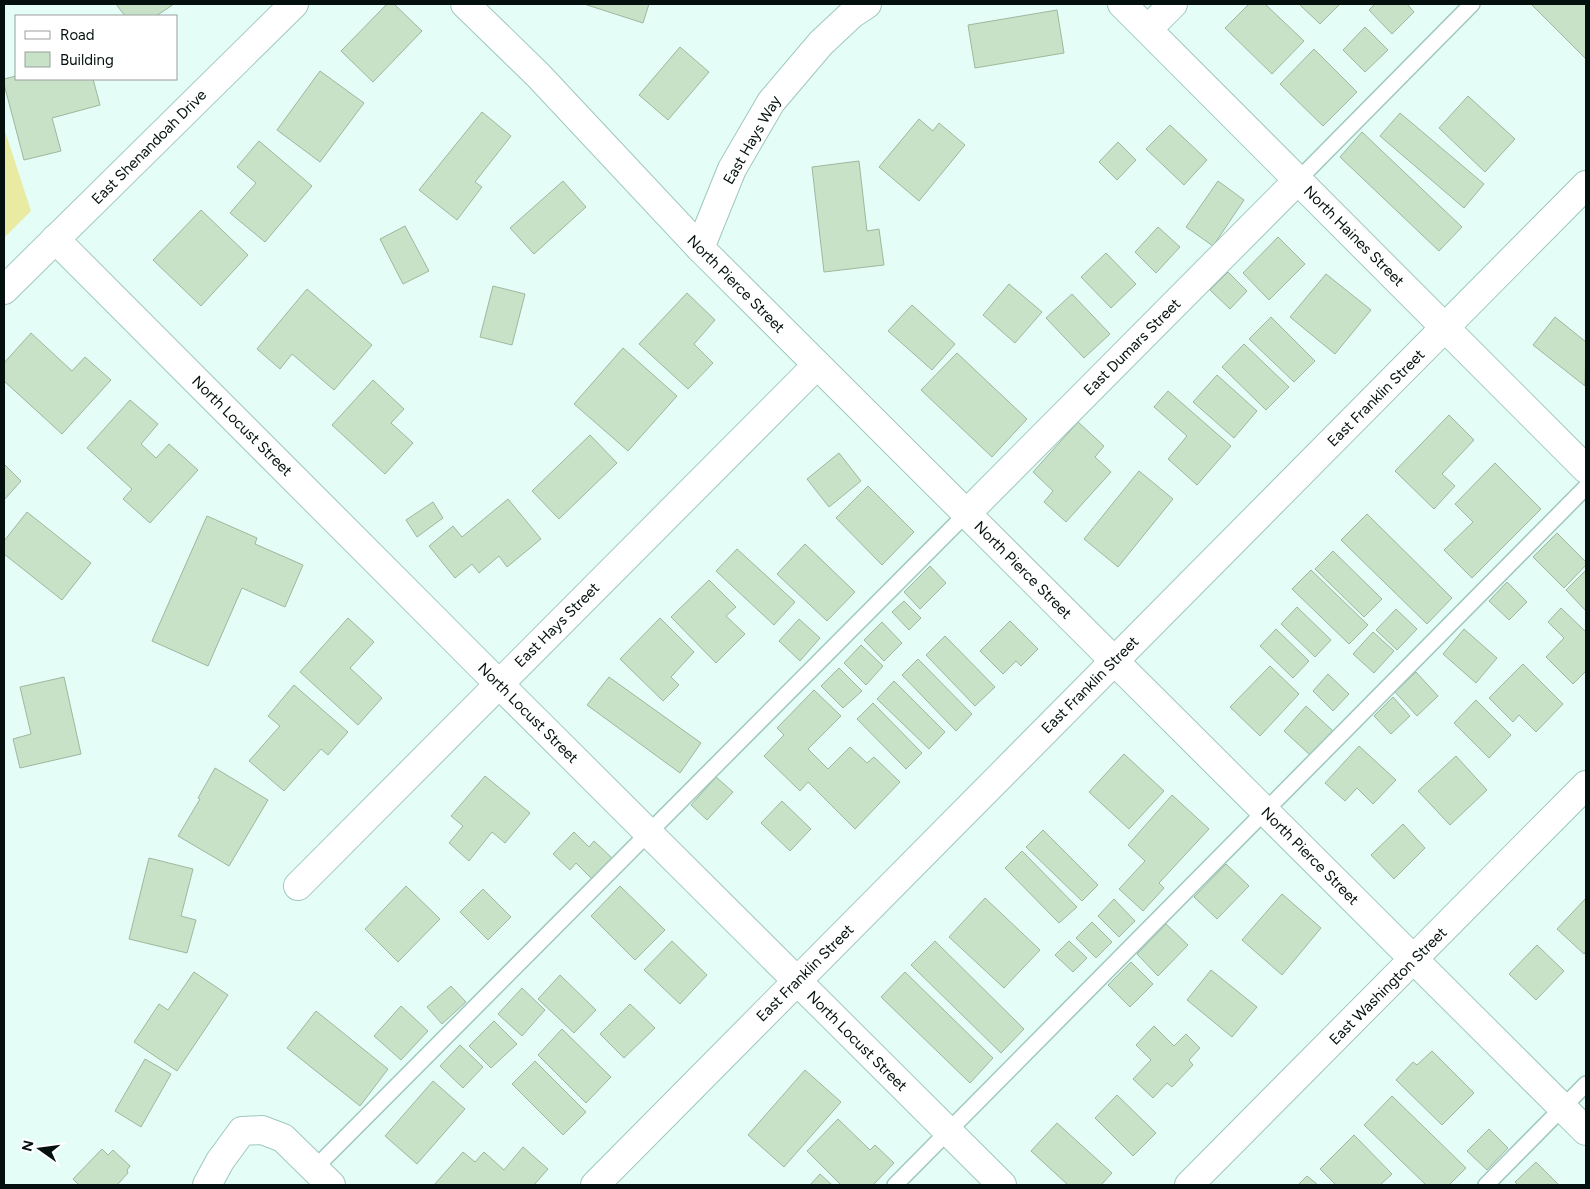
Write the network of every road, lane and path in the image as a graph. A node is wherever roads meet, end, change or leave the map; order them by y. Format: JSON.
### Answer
{"nodes":[{"id":1,"x":294,"y":4,"type":"edge"},
{"id":2,"x":465,"y":4,"type":"edge"},
{"id":3,"x":867,"y":4,"type":"edge"},
{"id":4,"x":1122,"y":4,"type":"edge"},
{"id":5,"x":1174,"y":4,"type":"edge"},
{"id":6,"x":1472,"y":4,"type":"edge"},
{"id":7,"x":1148,"y":30,"type":"junction"},
{"id":8,"x":1298,"y":180,"type":"junction"},
{"id":9,"x":1586,"y":185,"type":"edge"},
{"id":10,"x":55,"y":239,"type":"junction"},
{"id":11,"x":700,"y":248,"type":"junction"},
{"id":12,"x":4,"y":290,"type":"edge"},
{"id":13,"x":1445,"y":327,"type":"junction"},
{"id":14,"x":817,"y":365,"type":"junction"},
{"id":15,"x":1586,"y":469,"type":"edge"},
{"id":16,"x":1586,"y":487,"type":"edge"},
{"id":17,"x":966,"y":514,"type":"junction"},
{"id":18,"x":1114,"y":662,"type":"junction"},
{"id":19,"x":499,"y":684,"type":"junction"},
{"id":20,"x":1586,"y":785,"type":"edge"},
{"id":21,"x":1265,"y":811,"type":"junction"},
{"id":22,"x":649,"y":833,"type":"junction"},
{"id":23,"x":298,"y":886,"type":"dead end"},
{"id":24,"x":1414,"y":960,"type":"junction"},
{"id":25,"x":797,"y":981,"type":"junction"},
{"id":26,"x":1586,"y":1084,"type":"edge"},
{"id":27,"x":1563,"y":1108,"type":"junction"},
{"id":28,"x":948,"y":1131,"type":"junction"},
{"id":29,"x":1586,"y":1132,"type":"edge"},
{"id":30,"x":323,"y":1177,"type":"edge"},
{"id":31,"x":207,"y":1185,"type":"edge"},
{"id":32,"x":595,"y":1185,"type":"edge"},
{"id":33,"x":895,"y":1185,"type":"edge"},
{"id":34,"x":1002,"y":1185,"type":"edge"},
{"id":35,"x":1189,"y":1185,"type":"edge"},
{"id":36,"x":1486,"y":1185,"type":"edge"}],
"edges":[{"from":1,"to":10,"type":"street","name":"East Shenandoah Drive"},
{"from":2,"to":11,"type":"street","name":"North Pierce Street"},
{"from":3,"to":11,"type":"street","name":"East Hays Way"},
{"from":4,"to":7,"type":"street","name":"North Haines Street"},
{"from":5,"to":7,"type":"street"},
{"from":6,"to":8,"type":"lane"},
{"from":7,"to":8,"type":"street","name":"North Haines Street"},
{"from":8,"to":13,"type":"street","name":"North Haines Street"},
{"from":8,"to":17,"type":"street","name":"East Dumars Street"},
{"from":9,"to":13,"type":"street","name":"East Franklin Street"},
{"from":10,"to":12,"type":"street","name":"East Shenandoah Drive"},
{"from":10,"to":19,"type":"street","name":"North Locust Street"},
{"from":11,"to":14,"type":"street","name":"North Pierce Street"},
{"from":13,"to":15,"type":"street","name":"North Haines Street"},
{"from":13,"to":18,"type":"street","name":"East Franklin Street"},
{"from":14,"to":17,"type":"street","name":"North Pierce Street"},
{"from":14,"to":19,"type":"street","name":"East Hays Street"},
{"from":16,"to":21,"type":"lane"},
{"from":17,"to":18,"type":"street","name":"North Pierce Street"},
{"from":17,"to":22,"type":"lane"},
{"from":18,"to":21,"type":"street","name":"North Pierce Street"},
{"from":18,"to":25,"type":"street","name":"East Franklin Street"},
{"from":19,"to":22,"type":"street","name":"North Locust Street"},
{"from":19,"to":23,"type":"street","name":"East Hays Street"},
{"from":20,"to":24,"type":"street","name":"East Washington Street"},
{"from":21,"to":24,"type":"street","name":"North Pierce Street"},
{"from":21,"to":28,"type":"lane"},
{"from":22,"to":25,"type":"street","name":"North Locust Street"},
{"from":22,"to":30,"type":"lane"},
{"from":24,"to":27,"type":"street","name":"North Pierce Street"},
{"from":24,"to":35,"type":"street","name":"East Washington Street"},
{"from":25,"to":28,"type":"street","name":"North Locust Street"},
{"from":25,"to":32,"type":"street","name":"East Franklin Street"},
{"from":26,"to":27,"type":"lane"},
{"from":27,"to":29,"type":"street","name":"North Pierce Street"},
{"from":27,"to":36,"type":"lane"},
{"from":28,"to":33,"type":"lane"},
{"from":28,"to":34,"type":"street","name":"North Locust Street"},
{"from":30,"to":31,"type":"street"}]}
